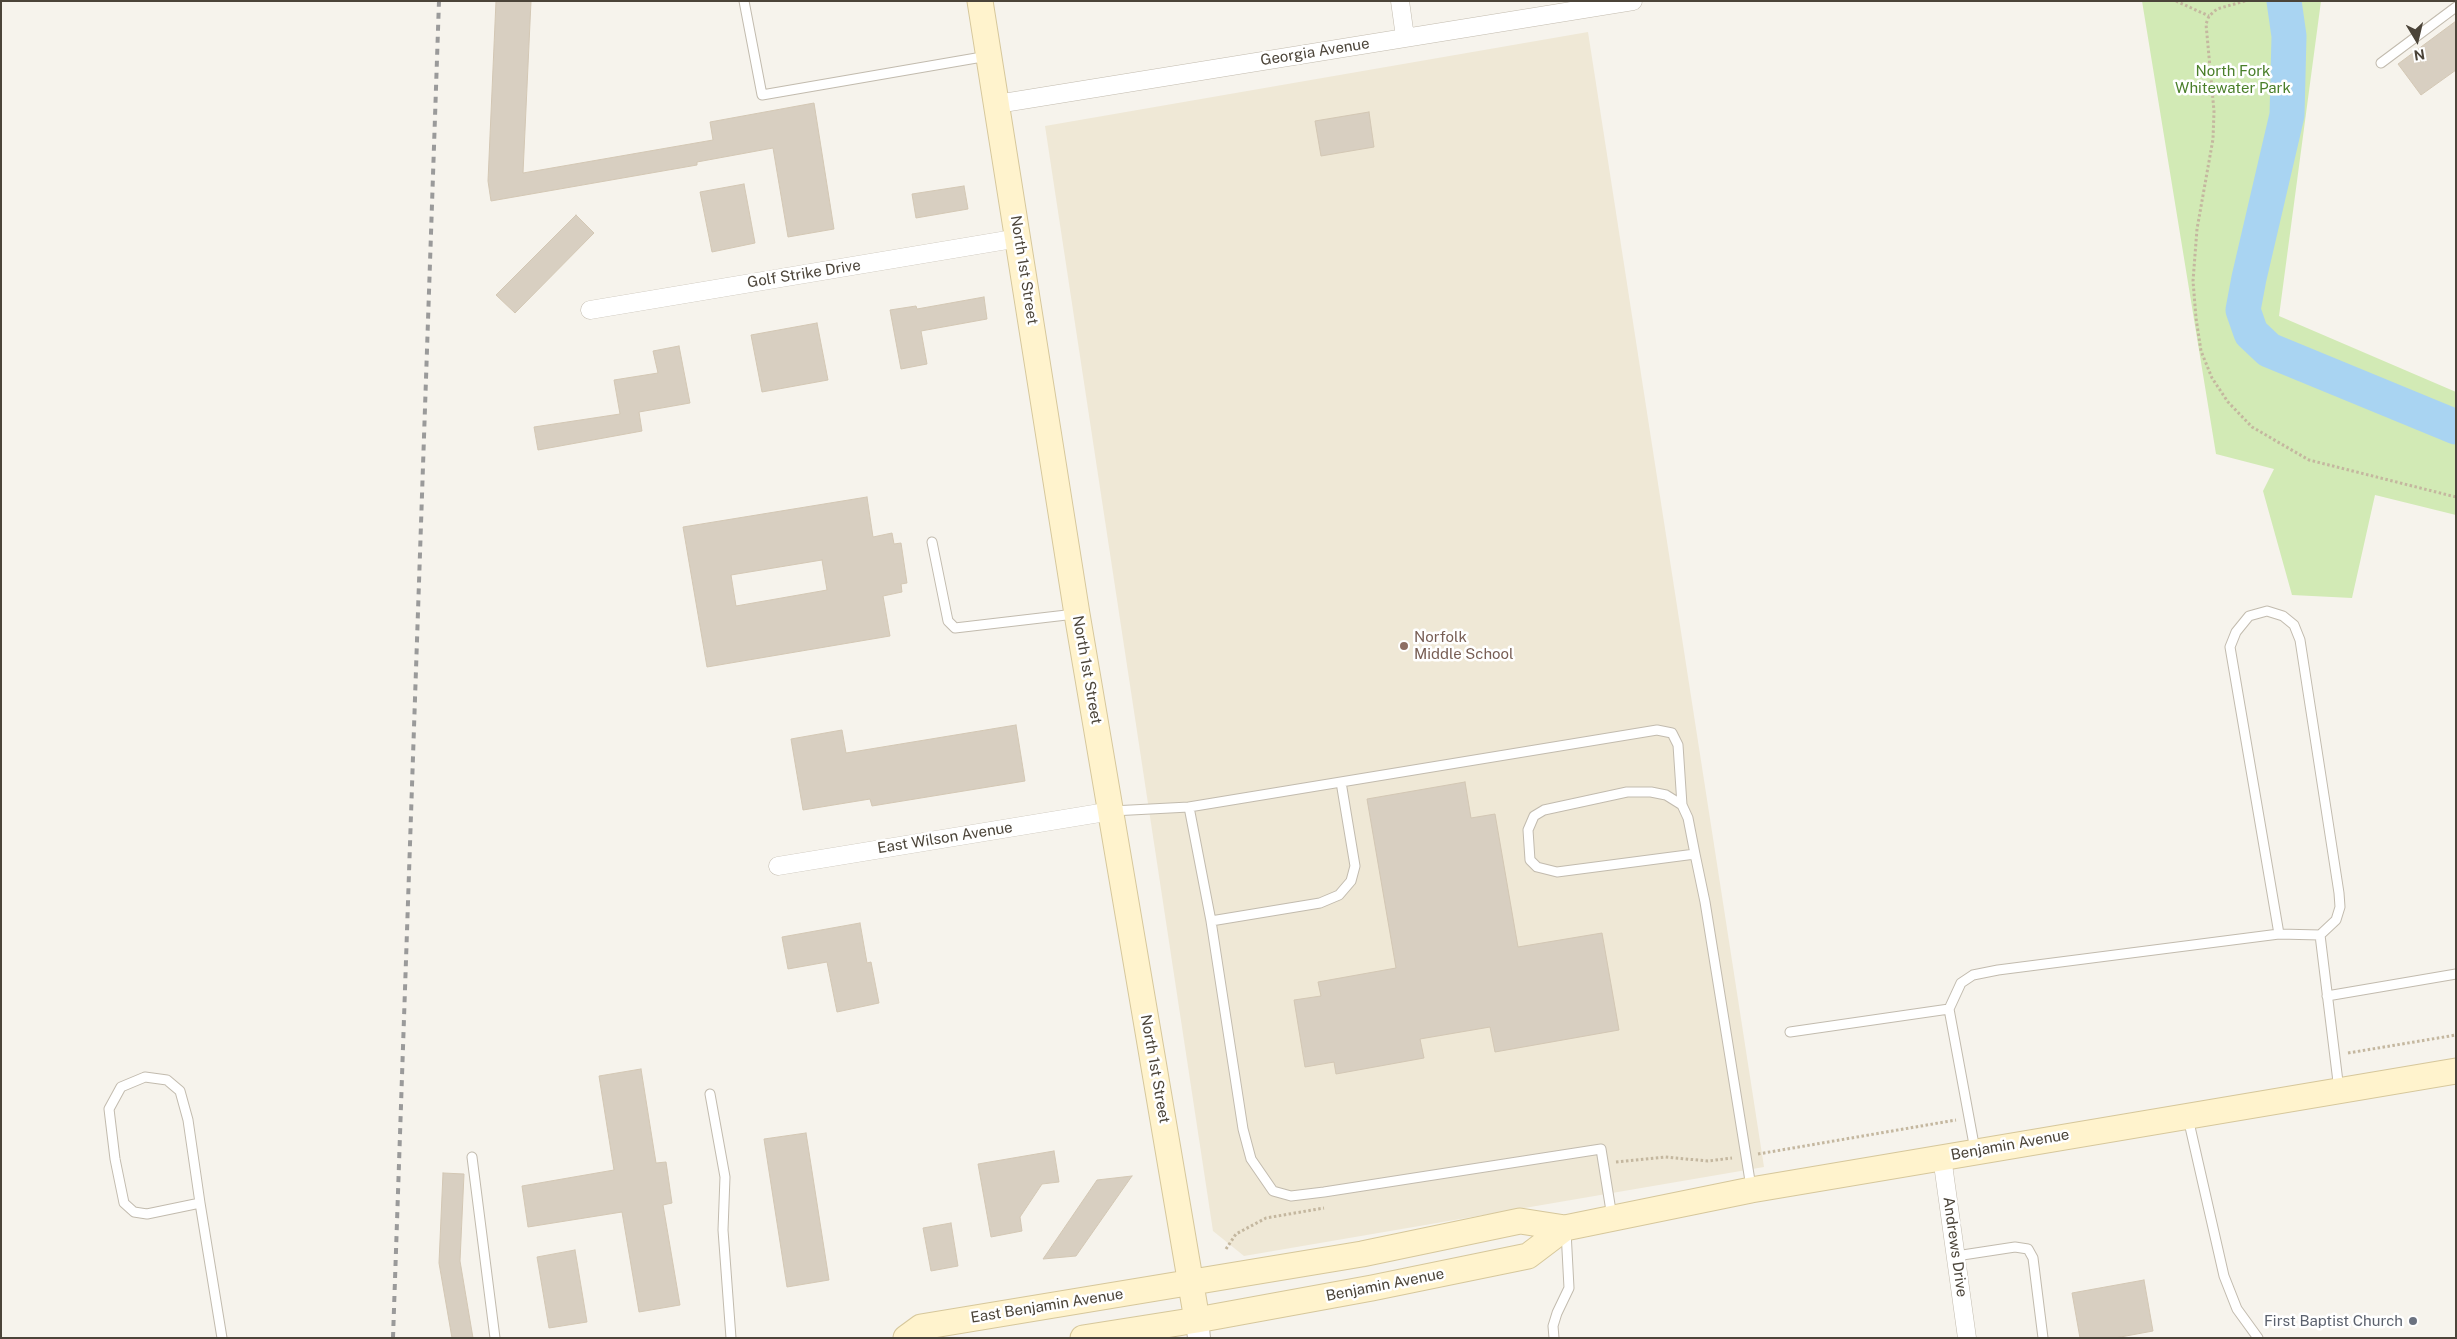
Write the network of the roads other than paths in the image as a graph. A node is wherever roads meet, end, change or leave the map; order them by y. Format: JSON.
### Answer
{"nodes":[{"id":1,"x":744,"y":1,"type":"edge"},
{"id":2,"x":980,"y":1,"type":"edge"},
{"id":3,"x":1400,"y":1,"type":"edge"},
{"id":4,"x":1633,"y":1,"type":"edge"},
{"id":5,"x":2456,"y":7,"type":"edge"},
{"id":6,"x":1405,"y":38,"type":"junction"},
{"id":7,"x":989,"y":56,"type":"junction"},
{"id":8,"x":2380,"y":63,"type":"dead end"},
{"id":9,"x":997,"y":104,"type":"junction"},
{"id":10,"x":1019,"y":238,"type":"junction"},
{"id":11,"x":590,"y":310,"type":"dead end"},
{"id":12,"x":932,"y":542,"type":"dead end"},
{"id":13,"x":1078,"y":614,"type":"junction"},
{"id":14,"x":1340,"y":782,"type":"junction"},
{"id":15,"x":1682,"y":805,"type":"junction"},
{"id":16,"x":1189,"y":808,"type":"junction"},
{"id":17,"x":1112,"y":811,"type":"junction"},
{"id":18,"x":1695,"y":854,"type":"junction"},
{"id":19,"x":778,"y":866,"type":"dead end"},
{"id":20,"x":1211,"y":922,"type":"junction"},
{"id":21,"x":2279,"y":934,"type":"junction"},
{"id":22,"x":2320,"y":935,"type":"junction"},
{"id":23,"x":2456,"y":974,"type":"edge"},
{"id":24,"x":2327,"y":996,"type":"junction"},
{"id":25,"x":1949,"y":1008,"type":"junction"},
{"id":26,"x":1790,"y":1032,"type":"dead end"},
{"id":27,"x":2456,"y":1072,"type":"edge"},
{"id":28,"x":2339,"y":1090,"type":"junction"},
{"id":29,"x":710,"y":1094,"type":"dead end"},
{"id":30,"x":2188,"y":1116,"type":"junction"},
{"id":31,"x":1975,"y":1151,"type":"junction"},
{"id":32,"x":472,"y":1157,"type":"dead end"},
{"id":33,"x":1942,"y":1157,"type":"junction"},
{"id":34,"x":1751,"y":1190,"type":"junction"},
{"id":35,"x":200,"y":1203,"type":"junction"},
{"id":36,"x":1613,"y":1219,"type":"junction"},
{"id":37,"x":1565,"y":1228,"type":"junction"},
{"id":38,"x":1956,"y":1256,"type":"junction"},
{"id":39,"x":1191,"y":1283,"type":"junction"},
{"id":40,"x":1198,"y":1329,"type":"edge"},
{"id":41,"x":1551,"y":1337,"type":"edge"},
{"id":42,"x":222,"y":1338,"type":"edge"},
{"id":43,"x":495,"y":1338,"type":"edge"},
{"id":44,"x":731,"y":1338,"type":"edge"},
{"id":45,"x":906,"y":1338,"type":"edge"},
{"id":46,"x":1083,"y":1338,"type":"edge"},
{"id":47,"x":1967,"y":1338,"type":"edge"},
{"id":48,"x":2043,"y":1338,"type":"edge"},
{"id":49,"x":2258,"y":1338,"type":"edge"}],
"edges":[{"from":1,"to":7,"type":"lane"},
{"from":2,"to":7,"type":"main road","name":"North 1st Street"},
{"from":3,"to":6,"type":"street"},
{"from":4,"to":6,"type":"street","name":"Georgia Avenue"},
{"from":5,"to":8,"type":"lane"},
{"from":6,"to":9,"type":"street","name":"Georgia Avenue"},
{"from":7,"to":9,"type":"main road","name":"North 1st Street"},
{"from":9,"to":10,"type":"main road","name":"North 1st Street"},
{"from":10,"to":11,"type":"street","name":"Golf Strike Drive"},
{"from":10,"to":13,"type":"main road","name":"North 1st Street"},
{"from":12,"to":13,"type":"lane"},
{"from":13,"to":17,"type":"main road","name":"North 1st Street"},
{"from":14,"to":15,"type":"lane"},
{"from":14,"to":16,"type":"lane"},
{"from":14,"to":20,"type":"lane"},
{"from":15,"to":18,"type":"lane"},
{"from":15,"to":18,"type":"lane"},
{"from":16,"to":17,"type":"lane"},
{"from":16,"to":20,"type":"lane"},
{"from":17,"to":19,"type":"street","name":"East Wilson Avenue"},
{"from":17,"to":39,"type":"main road","name":"North 1st Street"},
{"from":18,"to":34,"type":"lane"},
{"from":20,"to":36,"type":"lane"},
{"from":21,"to":22,"type":"lane"},
{"from":21,"to":22,"type":"lane"},
{"from":21,"to":25,"type":"lane"},
{"from":22,"to":24,"type":"lane"},
{"from":23,"to":24,"type":"lane"},
{"from":24,"to":28,"type":"lane"},
{"from":25,"to":26,"type":"lane"},
{"from":25,"to":31,"type":"lane"},
{"from":27,"to":28,"type":"main road","name":"Benjamin Avenue"},
{"from":28,"to":30,"type":"main road","name":"Benjamin Avenue"},
{"from":29,"to":44,"type":"lane"},
{"from":30,"to":31,"type":"main road","name":"Benjamin Avenue"},
{"from":30,"to":49,"type":"lane"},
{"from":31,"to":33,"type":"main road","name":"Benjamin Avenue"},
{"from":32,"to":43,"type":"lane"},
{"from":33,"to":34,"type":"main road","name":"Benjamin Avenue"},
{"from":33,"to":38,"type":"street","name":"Andrews Drive"},
{"from":34,"to":36,"type":"main road","name":"Benjamin Avenue"},
{"from":35,"to":35,"type":"lane"},
{"from":35,"to":42,"type":"lane"},
{"from":36,"to":37,"type":"main road","name":"Benjamin Avenue"},
{"from":37,"to":39,"type":"main road","name":"Benjamin Avenue"},
{"from":37,"to":40,"type":"main road","name":"Benjamin Avenue"},
{"from":37,"to":41,"type":"lane"},
{"from":38,"to":47,"type":"street","name":"Andrews Drive"},
{"from":38,"to":48,"type":"lane"},
{"from":39,"to":40,"type":"main road","name":"North 1st Street"},
{"from":39,"to":45,"type":"main road","name":"East Benjamin Avenue"},
{"from":40,"to":46,"type":"main road"}]}
